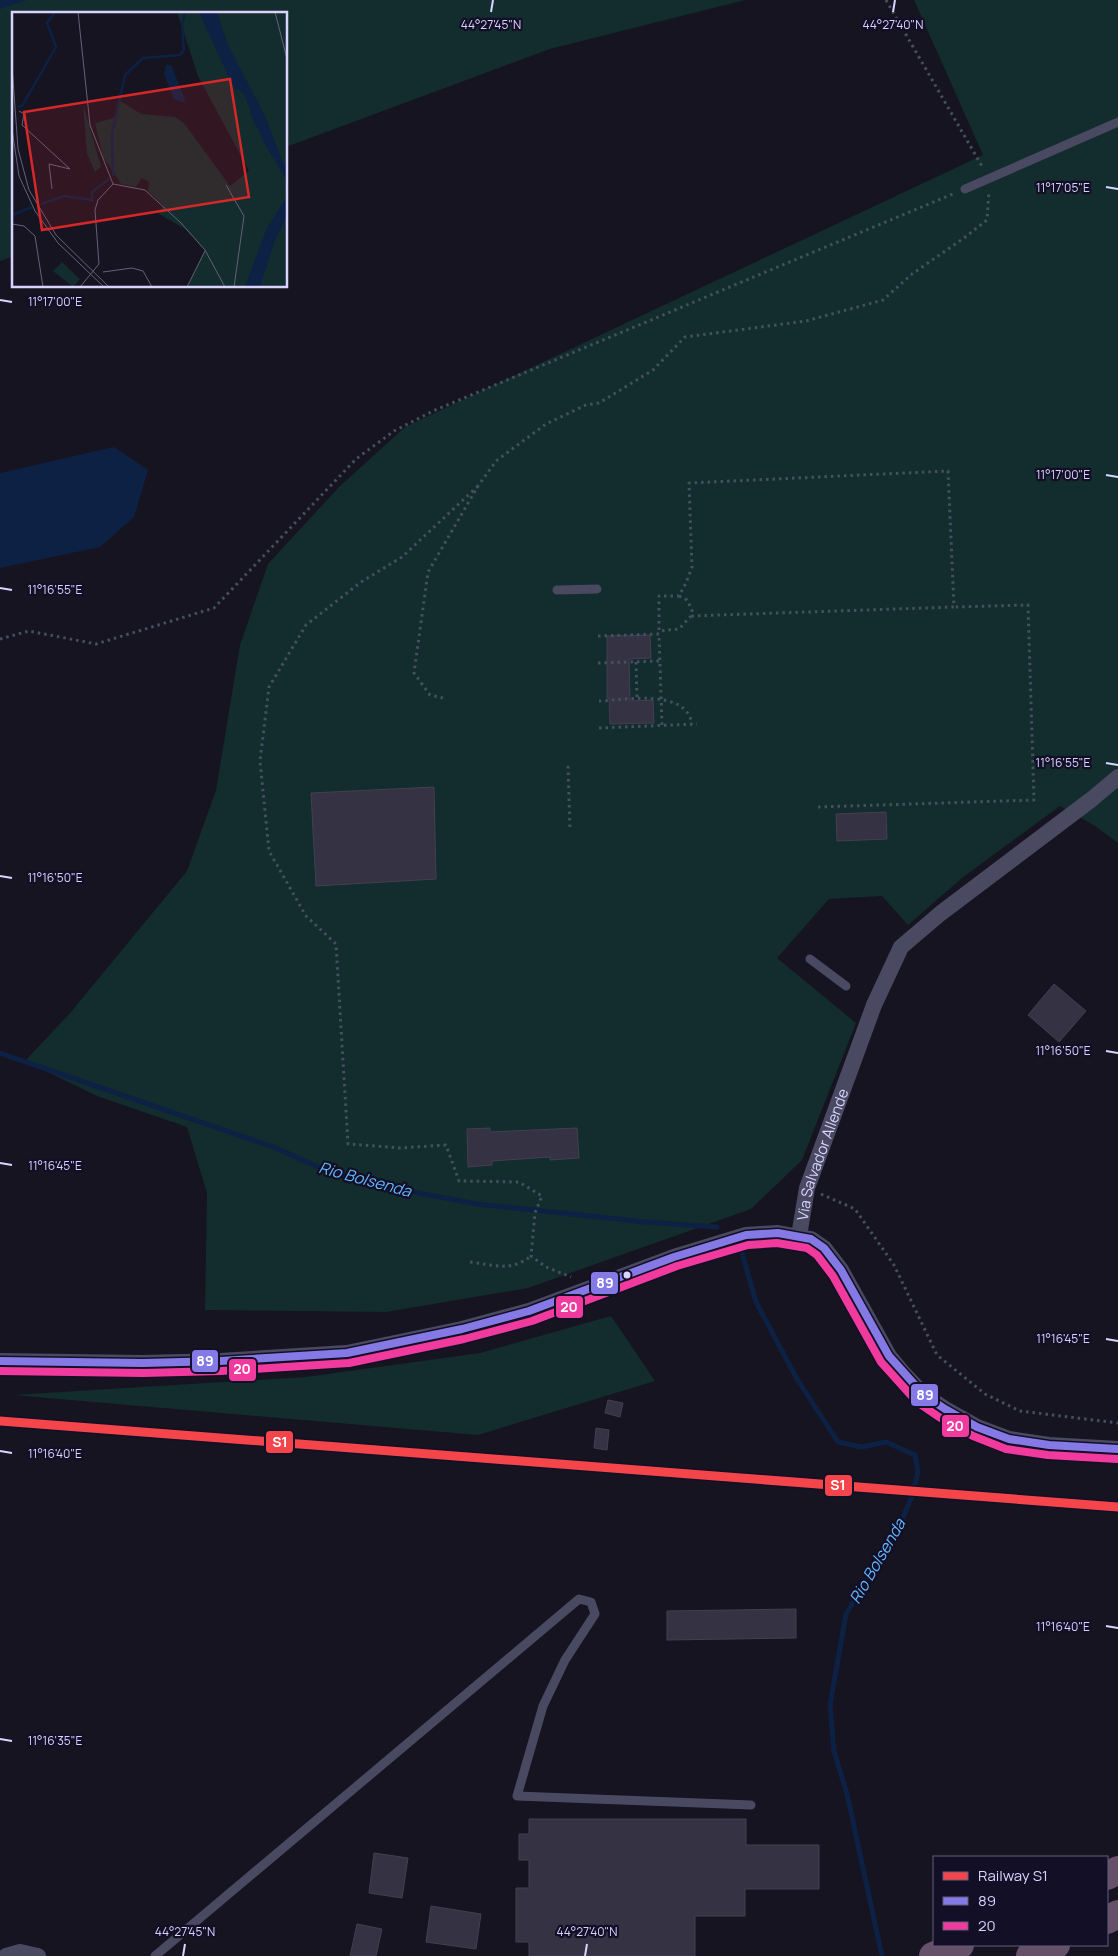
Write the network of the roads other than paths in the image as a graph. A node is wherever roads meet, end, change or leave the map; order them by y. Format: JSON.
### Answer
{"nodes":[{"id":1,"x":1118,"y":122,"type":"edge"},
{"id":2,"x":965,"y":189,"type":"road end"},
{"id":3,"x":597,"y":589,"type":"dead end"},
{"id":4,"x":558,"y":590,"type":"dead end"},
{"id":5,"x":1118,"y":777,"type":"edge"},
{"id":6,"x":810,"y":959,"type":"dead end"},
{"id":7,"x":846,"y":986,"type":"dead end"},
{"id":8,"x":799,"y":1236,"type":"junction"},
{"id":9,"x":0,"y":1361,"type":"edge"},
{"id":10,"x":1118,"y":1449,"type":"edge"},
{"id":11,"x":751,"y":1804,"type":"dead end"},
{"id":12,"x":958,"y":1946,"type":"edge"},
{"id":13,"x":1054,"y":1946,"type":"edge"},
{"id":14,"x":6,"y":1956,"type":"edge"},
{"id":15,"x":38,"y":1956,"type":"edge"},
{"id":16,"x":155,"y":1956,"type":"edge"},
{"id":17,"x":933,"y":1956,"type":"edge"},
{"id":18,"x":1030,"y":1956,"type":"edge"}],
"edges":[{"from":1,"to":2,"type":"lane"},
{"from":3,"to":4,"type":"lane"},
{"from":5,"to":8,"type":"street","name":"Via Salvador Allende"},
{"from":6,"to":7,"type":"lane"},
{"from":8,"to":9,"type":"street"},
{"from":8,"to":10,"type":"street","name":"Via Salvador Allende"},
{"from":11,"to":16,"type":"lane"},
{"from":12,"to":17,"type":"highway"},
{"from":13,"to":18,"type":"highway"},
{"from":14,"to":15,"type":"street"}]}
